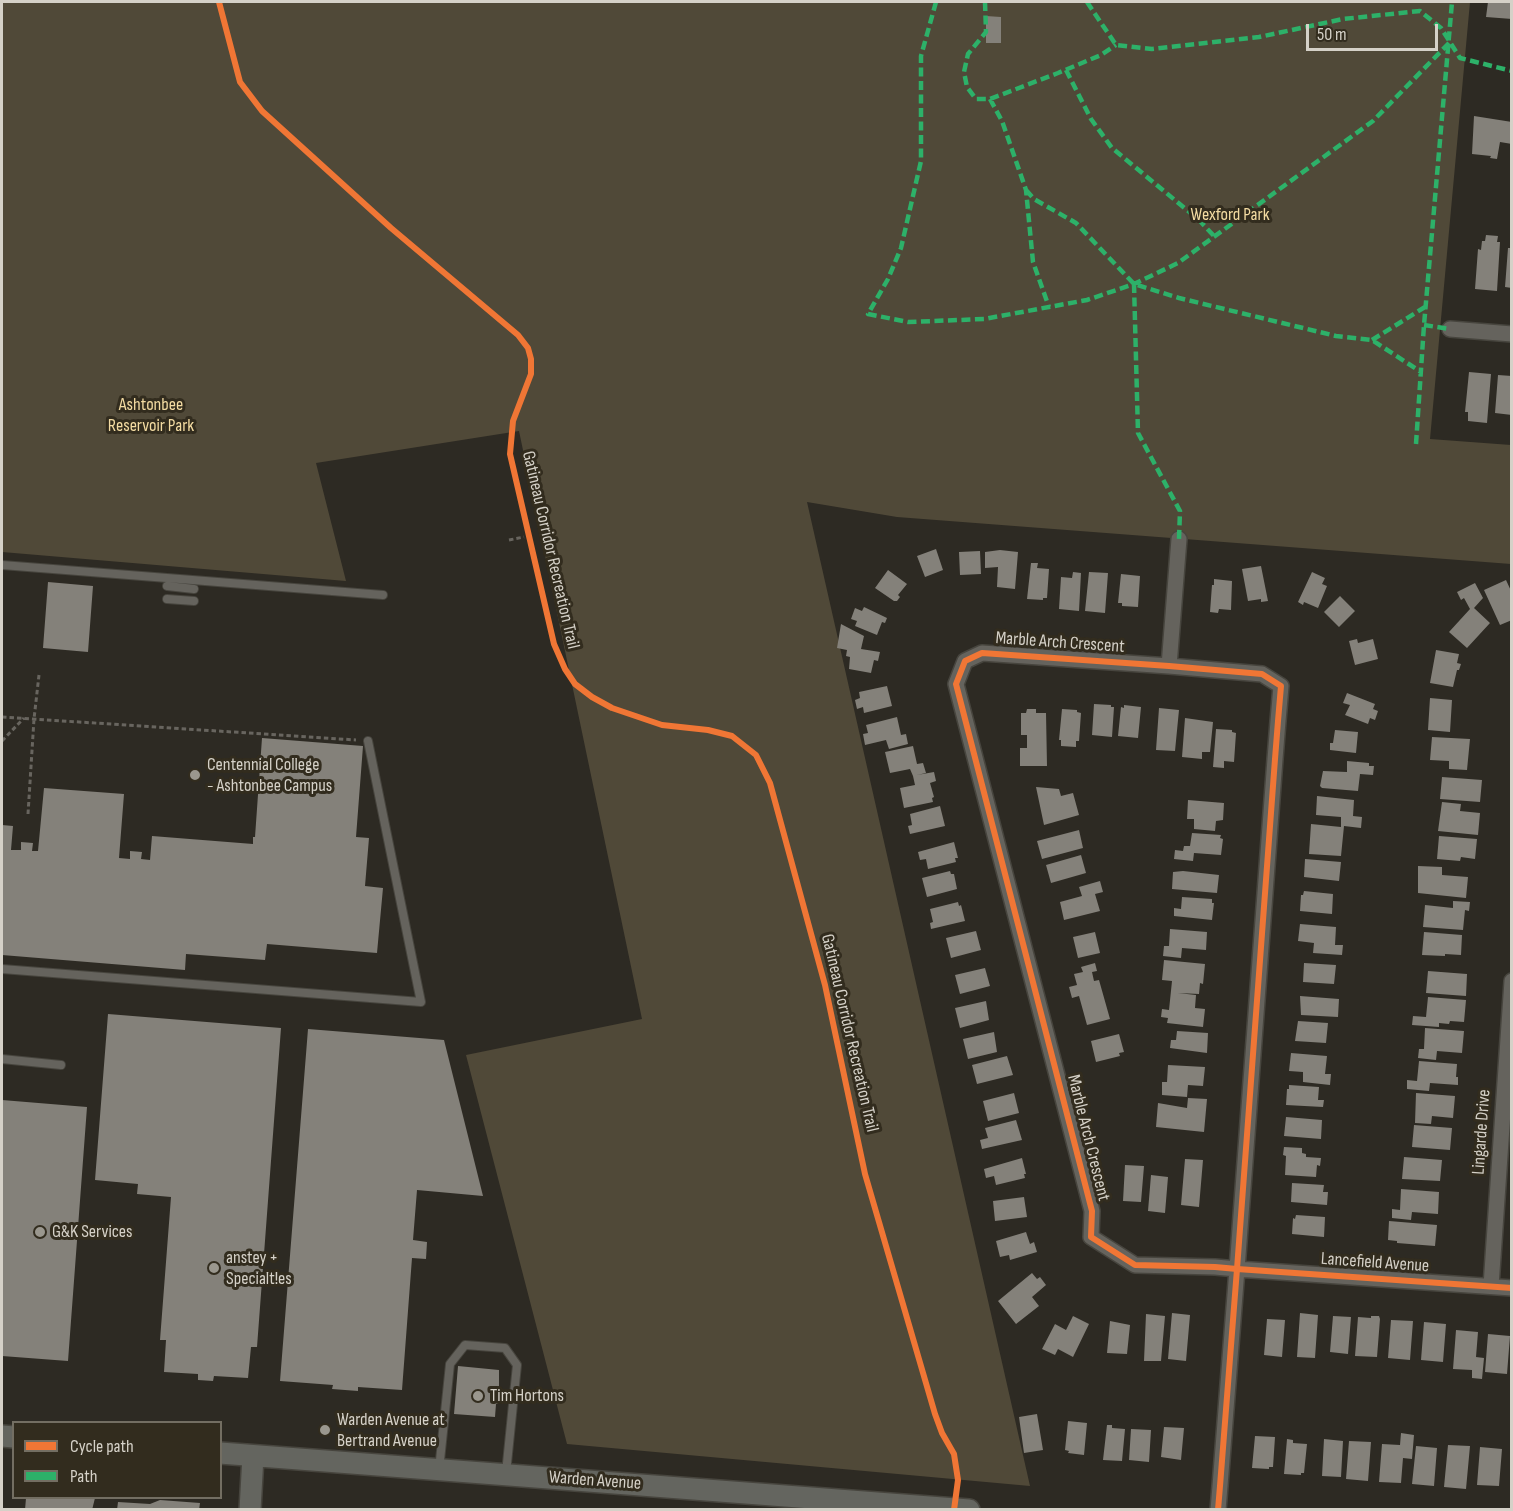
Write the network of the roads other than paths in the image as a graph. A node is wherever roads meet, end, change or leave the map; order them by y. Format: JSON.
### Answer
{"nodes":[{"id":1,"x":1450,"y":329,"type":"dead end"},
{"id":2,"x":1512,"y":334,"type":"edge"},
{"id":3,"x":1179,"y":539,"type":"dead end"},
{"id":4,"x":2,"y":565,"type":"edge"},
{"id":5,"x":383,"y":595,"type":"dead end"},
{"id":6,"x":166,"y":599,"type":"dead end"},
{"id":7,"x":194,"y":601,"type":"dead end"},
{"id":8,"x":1170,"y":666,"type":"junction"},
{"id":9,"x":368,"y":741,"type":"road end"},
{"id":10,"x":2,"y":969,"type":"edge"},
{"id":11,"x":1512,"y":981,"type":"edge"},
{"id":12,"x":2,"y":1059,"type":"edge"},
{"id":13,"x":61,"y":1065,"type":"dead end"},
{"id":14,"x":1512,"y":1187,"type":"edge"},
{"id":15,"x":1496,"y":1202,"type":"junction"},
{"id":16,"x":1237,"y":1269,"type":"junction"},
{"id":17,"x":1491,"y":1286,"type":"junction"},
{"id":18,"x":1512,"y":1288,"type":"edge"},
{"id":19,"x":222,"y":1453,"type":"edge"},
{"id":20,"x":253,"y":1456,"type":"junction"},
{"id":21,"x":439,"y":1470,"type":"junction"},
{"id":22,"x":506,"y":1475,"type":"junction"},
{"id":23,"x":250,"y":1509,"type":"edge"},
{"id":24,"x":969,"y":1509,"type":"edge"},
{"id":25,"x":1218,"y":1509,"type":"edge"}],
"edges":[{"from":1,"to":2,"type":"street"},
{"from":3,"to":8,"type":"street"},
{"from":4,"to":5,"type":"lane"},
{"from":6,"to":7,"type":"lane"},
{"from":8,"to":16,"type":"street","name":"Marble Arch Crescent"},
{"from":8,"to":16,"type":"street","name":"Marble Arch Crescent"},
{"from":9,"to":10,"type":"lane"},
{"from":11,"to":15,"type":"street","name":"Lingarde Drive"},
{"from":12,"to":13,"type":"lane"},
{"from":14,"to":15,"type":"street"},
{"from":15,"to":17,"type":"street","name":"Lingarde Drive"},
{"from":16,"to":17,"type":"street","name":"Lancefield Avenue"},
{"from":16,"to":25,"type":"street","name":"Marble Arch Crescent"},
{"from":17,"to":18,"type":"street","name":"Lancefield Avenue"},
{"from":19,"to":20,"type":"main road","name":"Warden Avenue"},
{"from":20,"to":21,"type":"main road","name":"Warden Avenue"},
{"from":20,"to":23,"type":"main road"},
{"from":21,"to":22,"type":"main road","name":"Warden Avenue"},
{"from":21,"to":22,"type":"lane"},
{"from":22,"to":24,"type":"main road","name":"Warden Avenue"}]}
